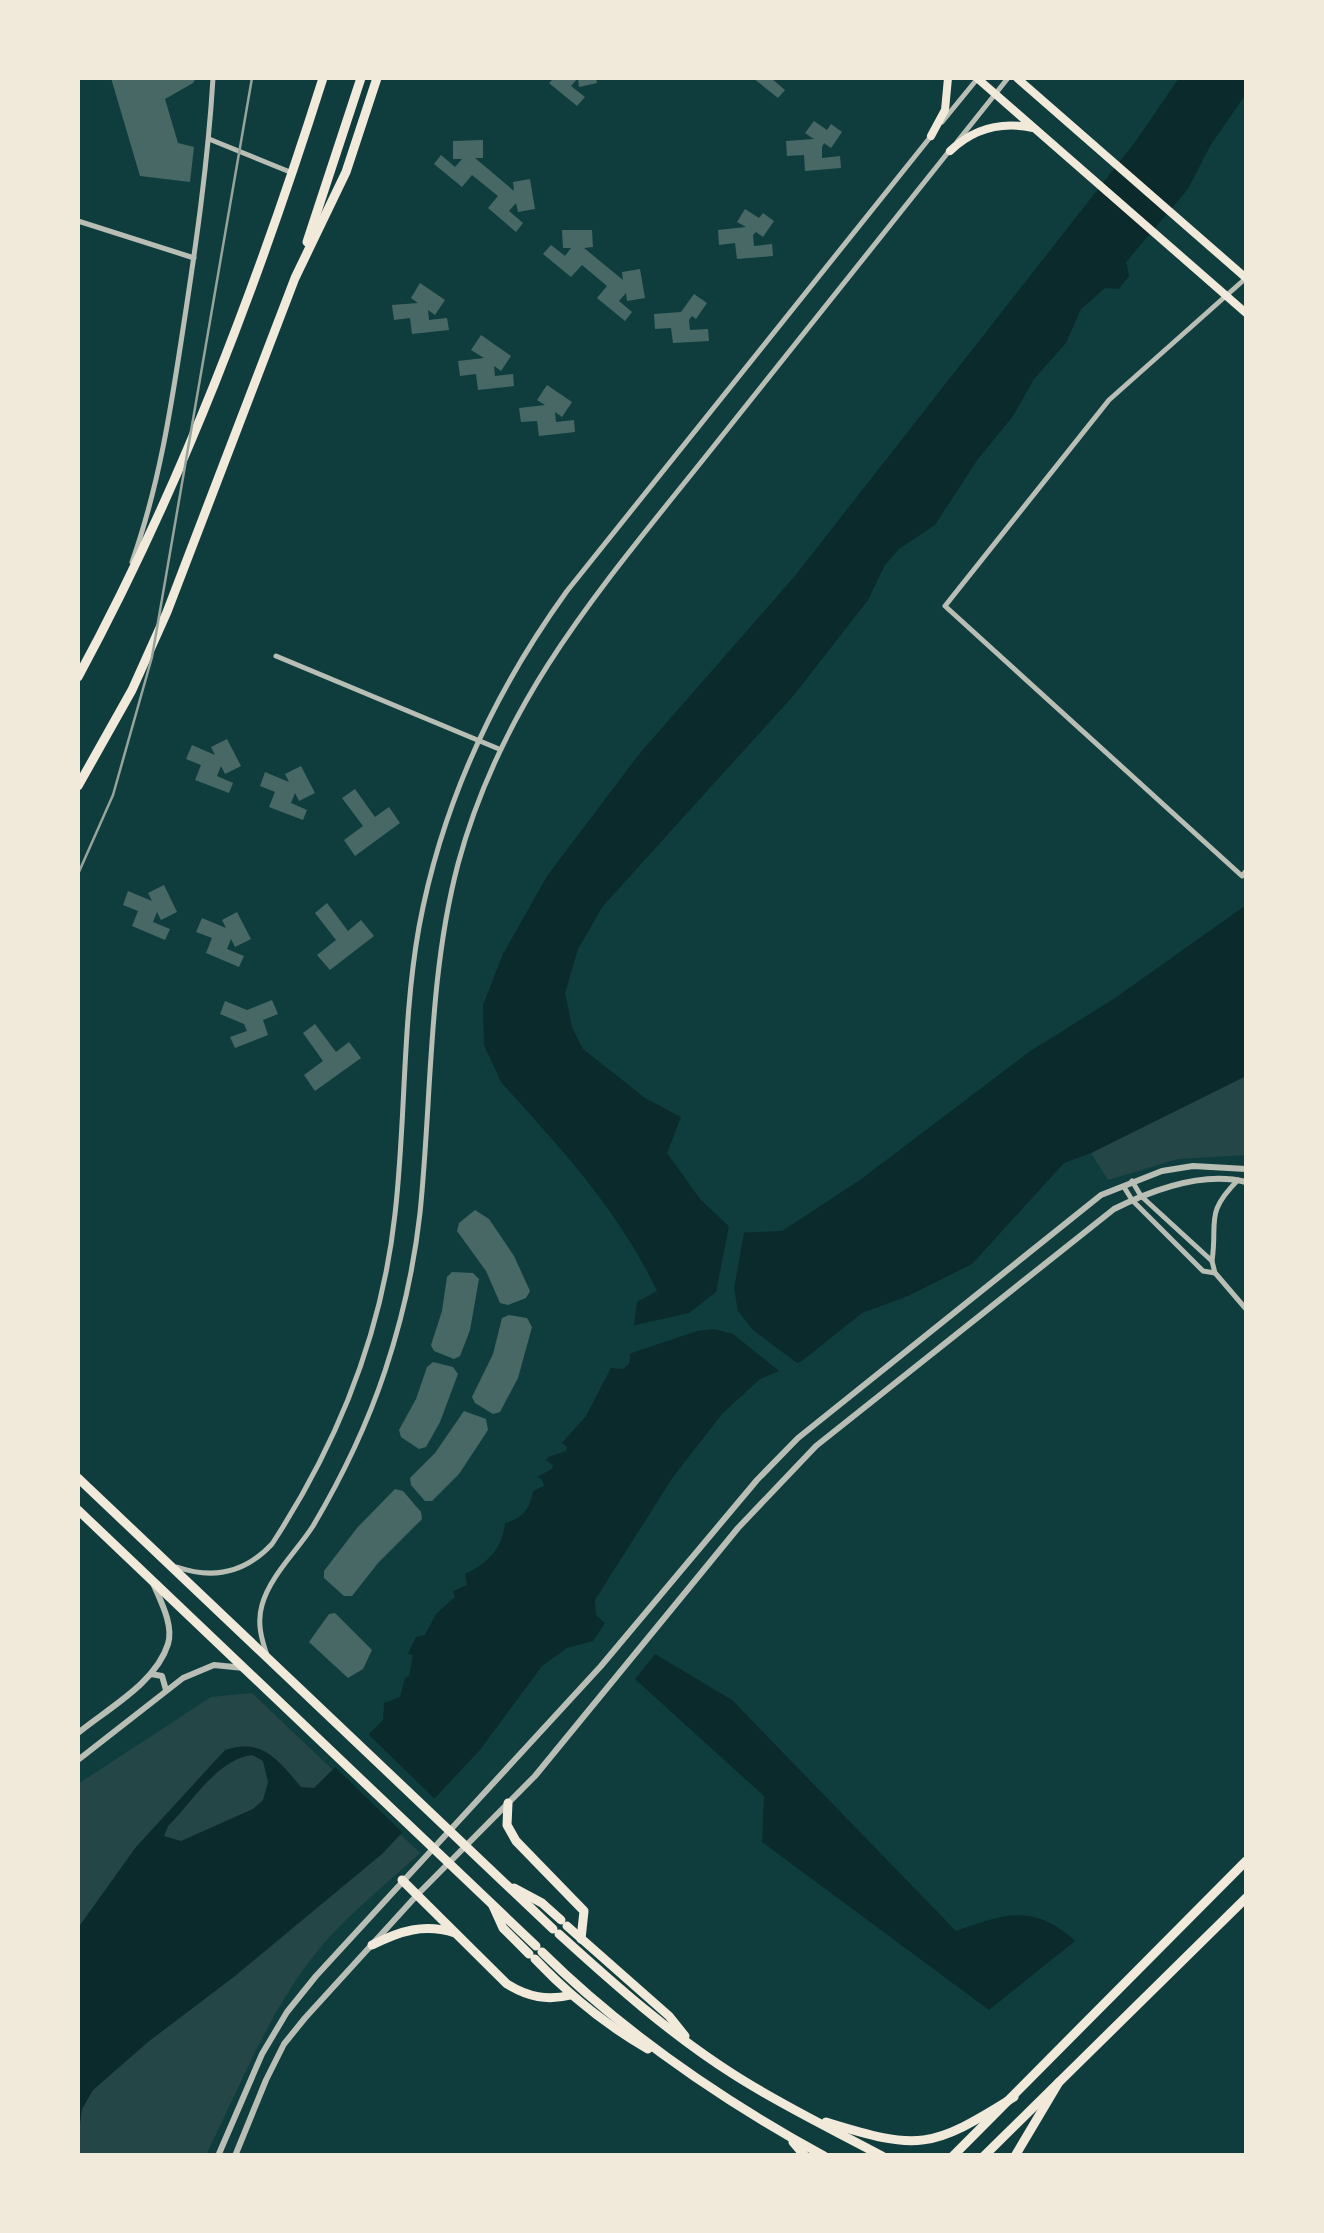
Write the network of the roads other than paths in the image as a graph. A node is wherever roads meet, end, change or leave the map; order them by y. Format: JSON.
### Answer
{"nodes":[{"id":1,"x":213,"y":78,"type":"edge"},
{"id":2,"x":324,"y":78,"type":"edge"},
{"id":3,"x":360,"y":78,"type":"edge"},
{"id":4,"x":377,"y":78,"type":"edge"},
{"id":5,"x":948,"y":78,"type":"edge"},
{"id":6,"x":977,"y":78,"type":"edge"},
{"id":7,"x":1008,"y":78,"type":"edge"},
{"id":8,"x":1018,"y":78,"type":"edge"},
{"id":9,"x":995,"y":94,"type":"junction"},
{"id":10,"x":1035,"y":128,"type":"junction"},
{"id":11,"x":931,"y":136,"type":"junction"},
{"id":12,"x":210,"y":138,"type":"junction"},
{"id":13,"x":950,"y":151,"type":"junction"},
{"id":14,"x":293,"y":173,"type":"junction"},
{"id":15,"x":78,"y":221,"type":"edge"},
{"id":16,"x":194,"y":258,"type":"junction"},
{"id":17,"x":295,"y":278,"type":"junction"},
{"id":18,"x":1246,"y":278,"type":"edge"},
{"id":19,"x":1226,"y":295,"type":"junction"},
{"id":20,"x":1246,"y":313,"type":"edge"},
{"id":21,"x":122,"y":586,"type":"junction"},
{"id":22,"x":276,"y":656,"type":"dead end"},
{"id":23,"x":78,"y":677,"type":"edge"},
{"id":24,"x":478,"y":740,"type":"junction"},
{"id":25,"x":500,"y":749,"type":"junction"},
{"id":26,"x":78,"y":786,"type":"edge"},
{"id":27,"x":1246,"y":871,"type":"edge"},
{"id":28,"x":1246,"y":1169,"type":"edge"},
{"id":29,"x":1132,"y":1180,"type":"junction"},
{"id":30,"x":1242,"y":1181,"type":"edge"},
{"id":31,"x":1122,"y":1184,"type":"junction"},
{"id":32,"x":1136,"y":1198,"type":"junction"},
{"id":33,"x":1212,"y":1262,"type":"junction"},
{"id":34,"x":1215,"y":1273,"type":"junction"},
{"id":35,"x":1246,"y":1310,"type":"edge"},
{"id":36,"x":78,"y":1478,"type":"edge"},
{"id":37,"x":78,"y":1510,"type":"edge"},
{"id":38,"x":162,"y":1560,"type":"junction"},
{"id":39,"x":153,"y":1582,"type":"junction"},
{"id":40,"x":269,"y":1662,"type":"junction"},
{"id":41,"x":244,"y":1668,"type":"junction"},
{"id":42,"x":151,"y":1674,"type":"junction"},
{"id":43,"x":166,"y":1692,"type":"junction"},
{"id":44,"x":78,"y":1733,"type":"edge"},
{"id":45,"x":78,"y":1760,"type":"edge"},
{"id":46,"x":508,"y":1803,"type":"junction"},
{"id":47,"x":1246,"y":1861,"type":"edge"},
{"id":48,"x":402,"y":1880,"type":"junction"},
{"id":49,"x":418,"y":1894,"type":"junction"},
{"id":50,"x":1246,"y":1898,"type":"edge"},
{"id":51,"x":560,"y":1927,"type":"junction"},
{"id":52,"x":458,"y":1934,"type":"junction"},
{"id":53,"x":581,"y":1938,"type":"junction"},
{"id":54,"x":372,"y":1945,"type":"junction"},
{"id":55,"x":535,"y":1953,"type":"junction"},
{"id":56,"x":571,"y":1995,"type":"junction"},
{"id":57,"x":692,"y":2046,"type":"junction"},
{"id":58,"x":672,"y":2063,"type":"junction"},
{"id":59,"x":1059,"y":2082,"type":"junction"},
{"id":60,"x":765,"y":2094,"type":"junction"},
{"id":61,"x":1014,"y":2097,"type":"junction"},
{"id":62,"x":741,"y":2106,"type":"junction"},
{"id":63,"x":802,"y":2114,"type":"junction"},
{"id":64,"x":788,"y":2136,"type":"junction"},
{"id":65,"x":218,"y":2156,"type":"edge"},
{"id":66,"x":235,"y":2156,"type":"edge"},
{"id":67,"x":805,"y":2156,"type":"edge"},
{"id":68,"x":824,"y":2156,"type":"edge"},
{"id":69,"x":882,"y":2156,"type":"edge"},
{"id":70,"x":954,"y":2156,"type":"edge"},
{"id":71,"x":984,"y":2156,"type":"edge"},
{"id":72,"x":1014,"y":2156,"type":"edge"}],
"edges":[{"from":1,"to":12,"type":"street"},
{"from":2,"to":14,"type":"main road"},
{"from":3,"to":17,"type":"main road"},
{"from":4,"to":17,"type":"main road"},
{"from":5,"to":11,"type":"main road"},
{"from":6,"to":9,"type":"main road"},
{"from":6,"to":11,"type":"street"},
{"from":7,"to":9,"type":"street"},
{"from":8,"to":18,"type":"main road"},
{"from":9,"to":10,"type":"main road"},
{"from":9,"to":13,"type":"street"},
{"from":10,"to":13,"type":"main road"},
{"from":10,"to":19,"type":"main road"},
{"from":11,"to":24,"type":"street"},
{"from":12,"to":14,"type":"street"},
{"from":12,"to":16,"type":"street"},
{"from":13,"to":25,"type":"street"},
{"from":14,"to":21,"type":"main road"},
{"from":15,"to":16,"type":"street"},
{"from":16,"to":21,"type":"street"},
{"from":17,"to":26,"type":"main road"},
{"from":18,"to":19,"type":"street"},
{"from":19,"to":20,"type":"main road"},
{"from":19,"to":27,"type":"street"},
{"from":21,"to":23,"type":"main road"},
{"from":22,"to":24,"type":"street"},
{"from":24,"to":25,"type":"street"},
{"from":24,"to":38,"type":"street"},
{"from":25,"to":40,"type":"street"},
{"from":28,"to":29,"type":"street"},
{"from":29,"to":31,"type":"street"},
{"from":29,"to":32,"type":"street"},
{"from":30,"to":32,"type":"street"},
{"from":30,"to":33,"type":"street"},
{"from":31,"to":32,"type":"street"},
{"from":31,"to":48,"type":"street"},
{"from":32,"to":33,"type":"street"},
{"from":32,"to":34,"type":"street"},
{"from":32,"to":46,"type":"street"},
{"from":33,"to":34,"type":"street"},
{"from":34,"to":35,"type":"street"},
{"from":36,"to":38,"type":"main road"},
{"from":37,"to":39,"type":"main road"},
{"from":38,"to":40,"type":"main road"},
{"from":39,"to":41,"type":"main road"},
{"from":39,"to":42,"type":"street"},
{"from":40,"to":51,"type":"main road"},
{"from":41,"to":43,"type":"street"},
{"from":41,"to":55,"type":"main road"},
{"from":42,"to":43,"type":"street"},
{"from":42,"to":44,"type":"street"},
{"from":43,"to":45,"type":"street"},
{"from":46,"to":49,"type":"street"},
{"from":46,"to":53,"type":"main road"},
{"from":47,"to":61,"type":"main road"},
{"from":48,"to":49,"type":"main road"},
{"from":48,"to":65,"type":"street"},
{"from":49,"to":52,"type":"main road"},
{"from":49,"to":54,"type":"street"},
{"from":50,"to":59,"type":"main road"},
{"from":51,"to":53,"type":"main road"},
{"from":51,"to":57,"type":"main road"},
{"from":52,"to":54,"type":"main road"},
{"from":52,"to":56,"type":"main road"},
{"from":53,"to":57,"type":"main road"},
{"from":54,"to":66,"type":"street"},
{"from":55,"to":56,"type":"main road"},
{"from":55,"to":58,"type":"main road"},
{"from":56,"to":58,"type":"main road"},
{"from":57,"to":60,"type":"main road"},
{"from":58,"to":62,"type":"main road"},
{"from":59,"to":71,"type":"main road"},
{"from":59,"to":72,"type":"main road"},
{"from":60,"to":62,"type":"main road"},
{"from":60,"to":63,"type":"main road"},
{"from":61,"to":63,"type":"main road"},
{"from":61,"to":70,"type":"main road"},
{"from":62,"to":64,"type":"main road"},
{"from":63,"to":69,"type":"main road"},
{"from":64,"to":67,"type":"main road"},
{"from":64,"to":68,"type":"main road"}]}
